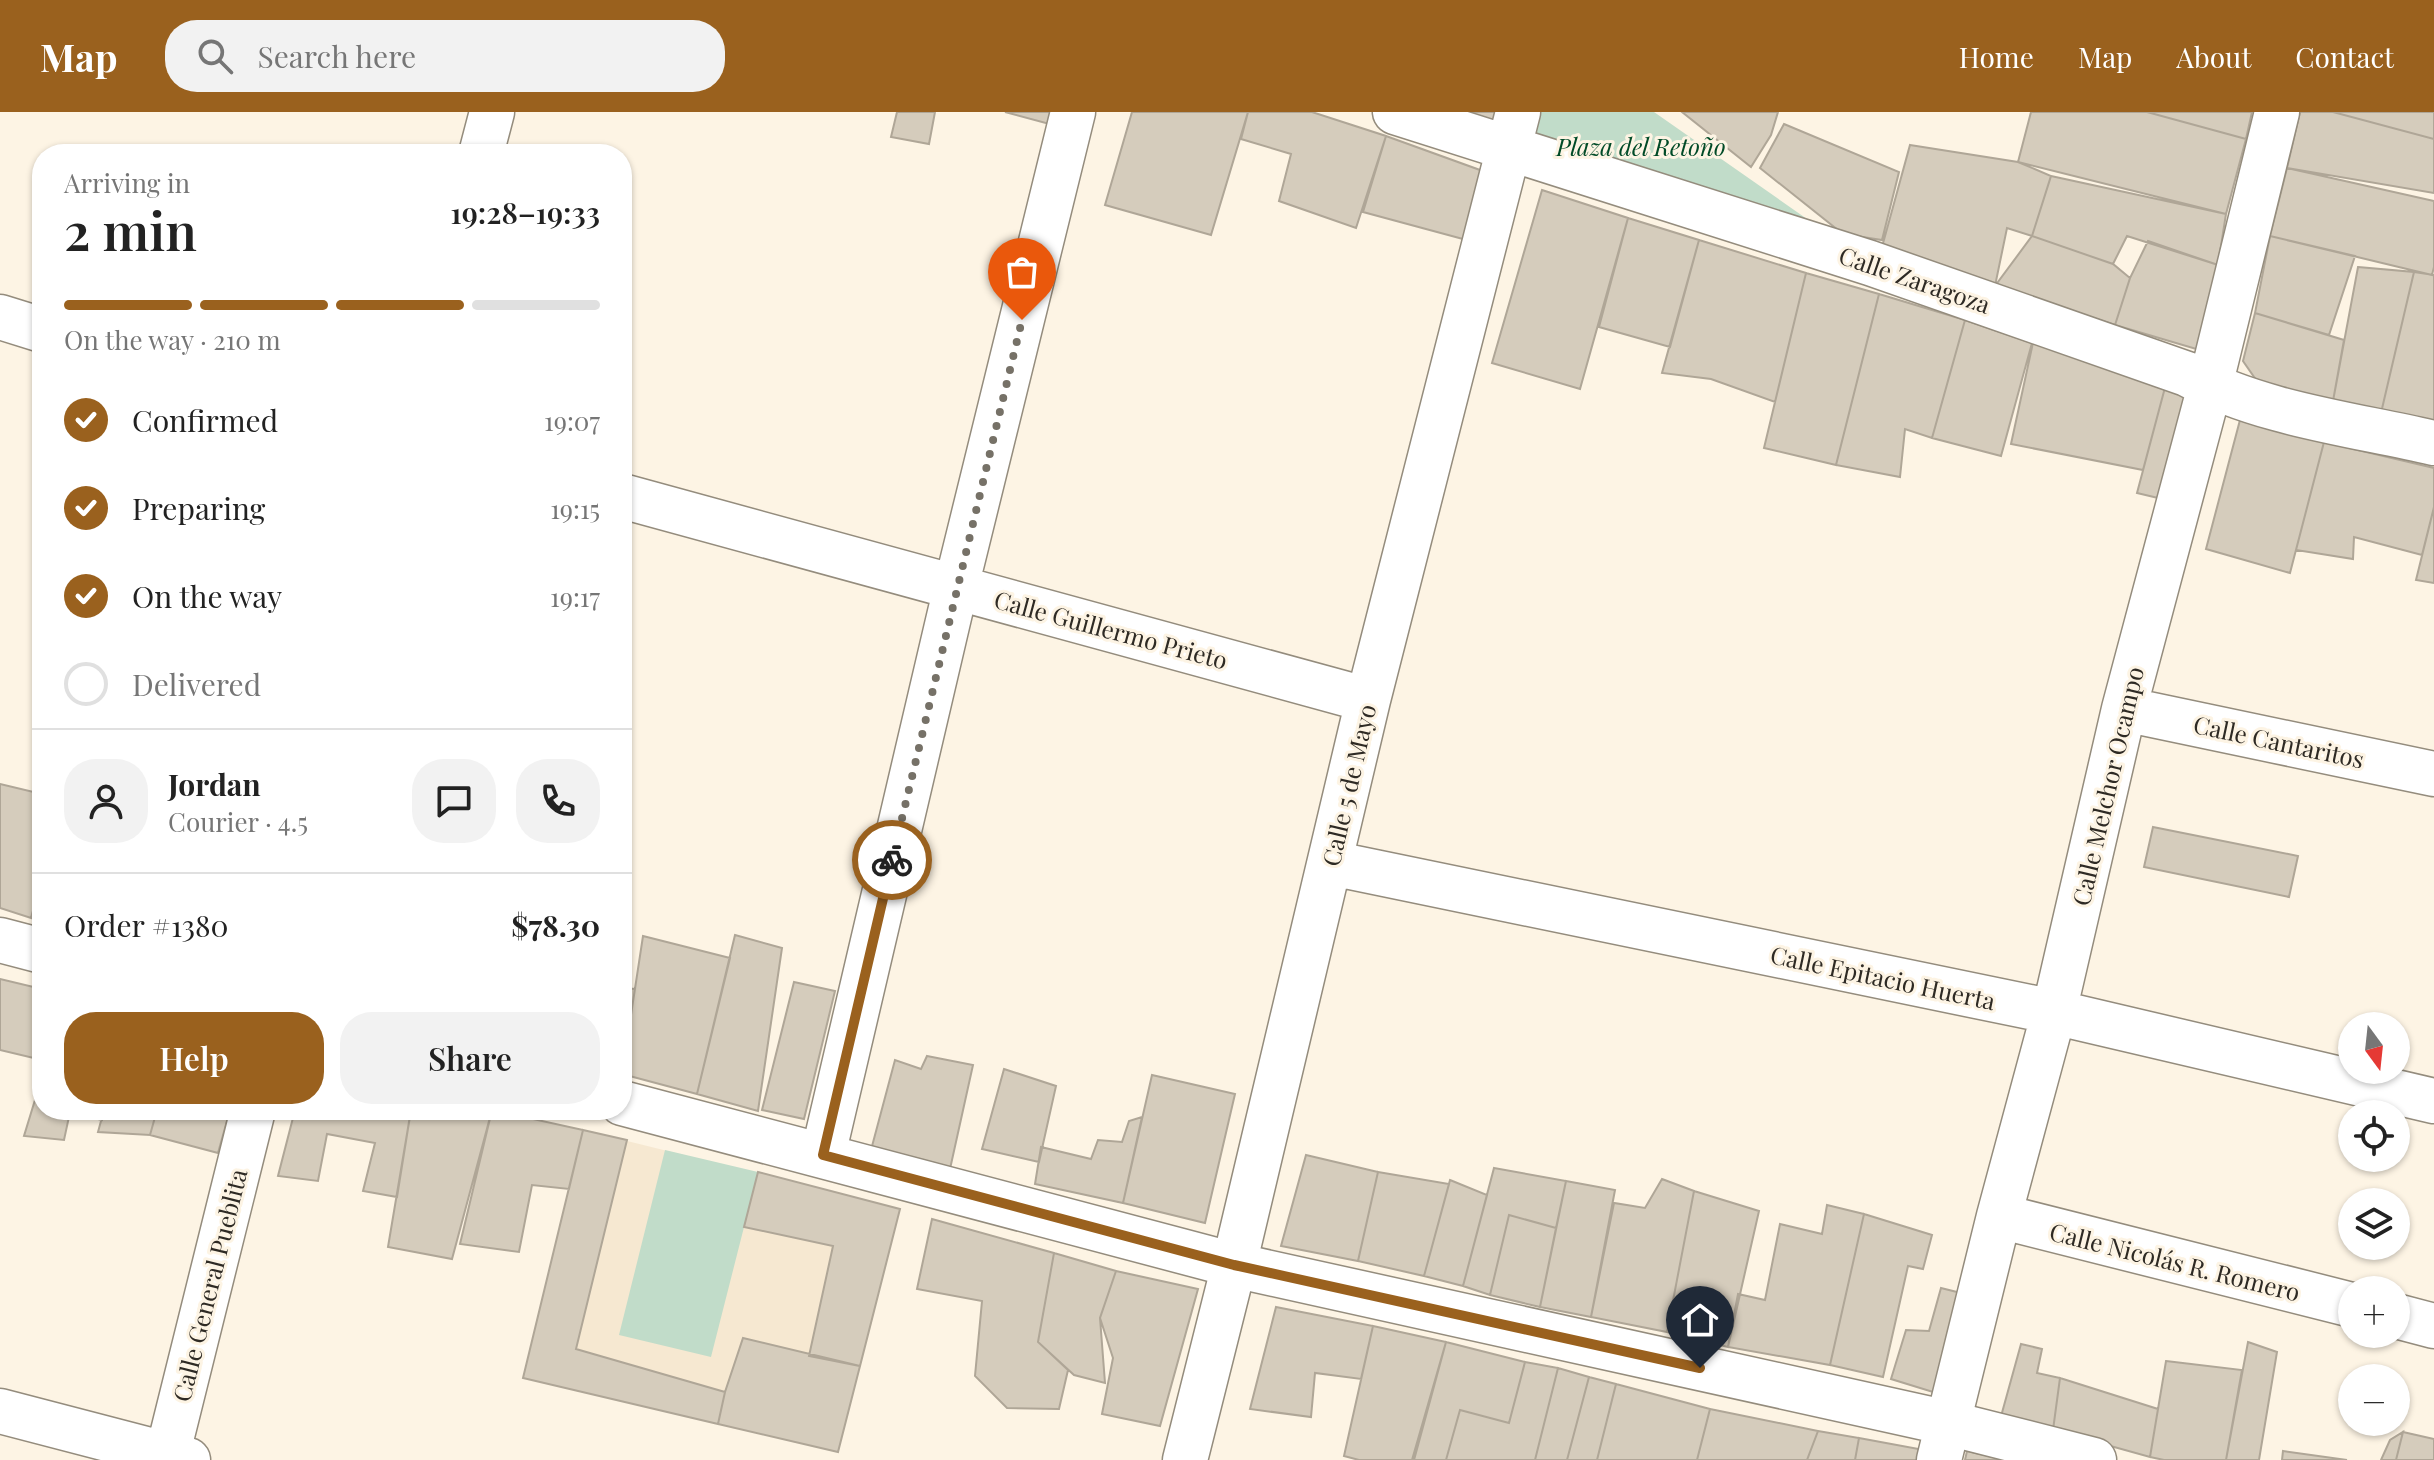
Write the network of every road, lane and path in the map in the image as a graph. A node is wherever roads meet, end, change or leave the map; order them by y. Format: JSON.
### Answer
{"nodes":[{"id":1,"x":492,"y":112,"type":"edge"},
{"id":2,"x":1073,"y":112,"type":"edge"},
{"id":3,"x":1395,"y":112,"type":"edge"},
{"id":4,"x":2277,"y":112,"type":"edge"},
{"id":5,"x":1512,"y":129,"type":"edge"},
{"id":6,"x":484,"y":144,"type":"edge"},
{"id":7,"x":0,"y":317,"type":"edge"},
{"id":8,"x":32,"y":327,"type":"edge"},
{"id":9,"x":2210,"y":386,"type":"junction"},
{"id":10,"x":2434,"y":443,"type":"edge"},
{"id":11,"x":632,"y":499,"type":"edge"},
{"id":12,"x":956,"y":587,"type":"junction"},
{"id":13,"x":1368,"y":700,"type":"junction"},
{"id":14,"x":2124,"y":709,"type":"junction"},
{"id":15,"x":2434,"y":774,"type":"edge"},
{"id":16,"x":1331,"y":863,"type":"junction"},
{"id":17,"x":0,"y":940,"type":"edge"},
{"id":18,"x":32,"y":948,"type":"edge"},
{"id":19,"x":2054,"y":1012,"type":"junction"},
{"id":20,"x":2434,"y":1101,"type":"edge"},
{"id":21,"x":632,"y":1106,"type":"edge"},
{"id":22,"x":251,"y":1120,"type":"edge"},
{"id":23,"x":823,"y":1155,"type":"junction"},
{"id":24,"x":1999,"y":1216,"type":"junction"},
{"id":25,"x":1234,"y":1265,"type":"junction"},
{"id":26,"x":2338,"y":1301,"type":"edge"},
{"id":27,"x":2410,"y":1320,"type":"edge"},
{"id":28,"x":2434,"y":1326,"type":"edge"},
{"id":29,"x":0,"y":1411,"type":"edge"},
{"id":30,"x":1944,"y":1441,"type":"edge"},
{"id":31,"x":174,"y":1458,"type":"edge"},
{"id":32,"x":1185,"y":1460,"type":"edge"},
{"id":33,"x":2094,"y":1460,"type":"edge"}],
"edges":[{"from":1,"to":6,"type":"street"},
{"from":2,"to":12,"type":"street"},
{"from":3,"to":5,"type":"street","name":"Calle Zaragoza"},
{"from":4,"to":9,"type":"street","name":"Calle Melchor Ocampo"},
{"from":5,"to":9,"type":"street","name":"Calle Zaragoza"},
{"from":5,"to":13,"type":"street","name":"Calle 5 de Mayo"},
{"from":7,"to":8,"type":"street"},
{"from":9,"to":10,"type":"street","name":"Calle Zaragoza"},
{"from":9,"to":14,"type":"street","name":"Calle Melchor Ocampo"},
{"from":11,"to":12,"type":"street","name":"Calle Guillermo Prieto"},
{"from":12,"to":13,"type":"street","name":"Calle Guillermo Prieto"},
{"from":12,"to":23,"type":"street"},
{"from":13,"to":16,"type":"street","name":"Calle 5 de Mayo"},
{"from":14,"to":15,"type":"street","name":"Calle Cantaritos"},
{"from":14,"to":19,"type":"street","name":"Calle Melchor Ocampo"},
{"from":16,"to":19,"type":"street","name":"Calle Epitacio Huerta"},
{"from":16,"to":25,"type":"street","name":"Calle 5 de Mayo"},
{"from":17,"to":18,"type":"street"},
{"from":19,"to":20,"type":"street","name":"Calle Epitacio Huerta"},
{"from":19,"to":24,"type":"street","name":"Calle Melchor Ocampo"},
{"from":21,"to":23,"type":"street"},
{"from":22,"to":31,"type":"street","name":"Calle General Pueblita"},
{"from":23,"to":25,"type":"street"},
{"from":24,"to":26,"type":"street","name":"Calle Nicolás R. Romero"},
{"from":24,"to":30,"type":"street","name":"Calle Melchor Ocampo"},
{"from":25,"to":30,"type":"street"},
{"from":25,"to":32,"type":"street","name":"Calle 5 de Mayo"},
{"from":27,"to":28,"type":"street"},
{"from":29,"to":31,"type":"street"},
{"from":30,"to":33,"type":"street"}]}
